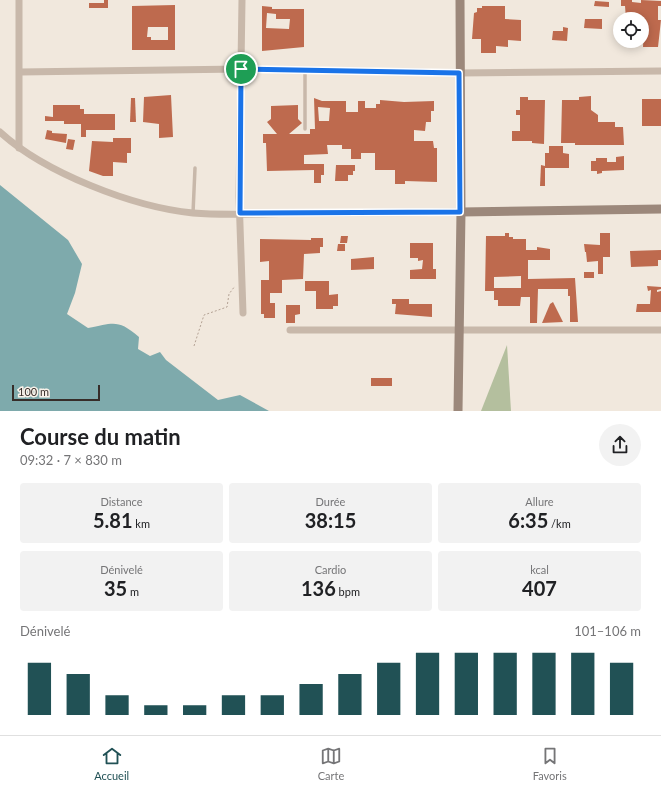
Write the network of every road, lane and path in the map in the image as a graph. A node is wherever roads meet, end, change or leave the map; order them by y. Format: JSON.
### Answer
{"nodes":[{"id":1,"x":19,"y":0,"type":"edge"},
{"id":2,"x":242,"y":0,"type":"edge"},
{"id":3,"x":460,"y":0,"type":"edge"},
{"id":4,"x":241,"y":69,"type":"junction"},
{"id":5,"x":305,"y":70,"type":"junction"},
{"id":6,"x":661,"y":71,"type":"edge"},
{"id":7,"x":20,"y":72,"type":"junction"},
{"id":8,"x":459,"y":73,"type":"junction"},
{"id":9,"x":305,"y":129,"type":"dead end"},
{"id":10,"x":0,"y":132,"type":"edge"},
{"id":11,"x":19,"y":148,"type":"junction"},
{"id":12,"x":195,"y":168,"type":"dead end"},
{"id":13,"x":661,"y":210,"type":"edge"},
{"id":14,"x":460,"y":212,"type":"junction"},
{"id":15,"x":193,"y":213,"type":"junction"},
{"id":16,"x":240,"y":213,"type":"junction"},
{"id":17,"x":242,"y":282,"type":"junction"},
{"id":18,"x":243,"y":313,"type":"dead end"},
{"id":19,"x":290,"y":330,"type":"dead end"},
{"id":20,"x":661,"y":330,"type":"edge"},
{"id":21,"x":459,"y":331,"type":"junction"},
{"id":22,"x":194,"y":346,"type":"dead end"},
{"id":23,"x":458,"y":411,"type":"edge"}],
"edges":[{"from":1,"to":7,"type":"street"},
{"from":2,"to":4,"type":"street"},
{"from":3,"to":8,"type":"street"},
{"from":4,"to":5,"type":"street"},
{"from":4,"to":7,"type":"street"},
{"from":4,"to":16,"type":"street"},
{"from":5,"to":8,"type":"street"},
{"from":5,"to":9,"type":"lane"},
{"from":6,"to":8,"type":"street"},
{"from":7,"to":11,"type":"street"},
{"from":8,"to":14,"type":"street"},
{"from":10,"to":11,"type":"street"},
{"from":11,"to":15,"type":"street"},
{"from":12,"to":15,"type":"lane"},
{"from":13,"to":14,"type":"street"},
{"from":14,"to":16,"type":"street"},
{"from":14,"to":21,"type":"street"},
{"from":15,"to":16,"type":"street"},
{"from":16,"to":17,"type":"street"},
{"from":17,"to":18,"type":"street"},
{"from":17,"to":22,"type":"path"},
{"from":19,"to":21,"type":"street"},
{"from":20,"to":21,"type":"street"},
{"from":21,"to":23,"type":"street"}]}
